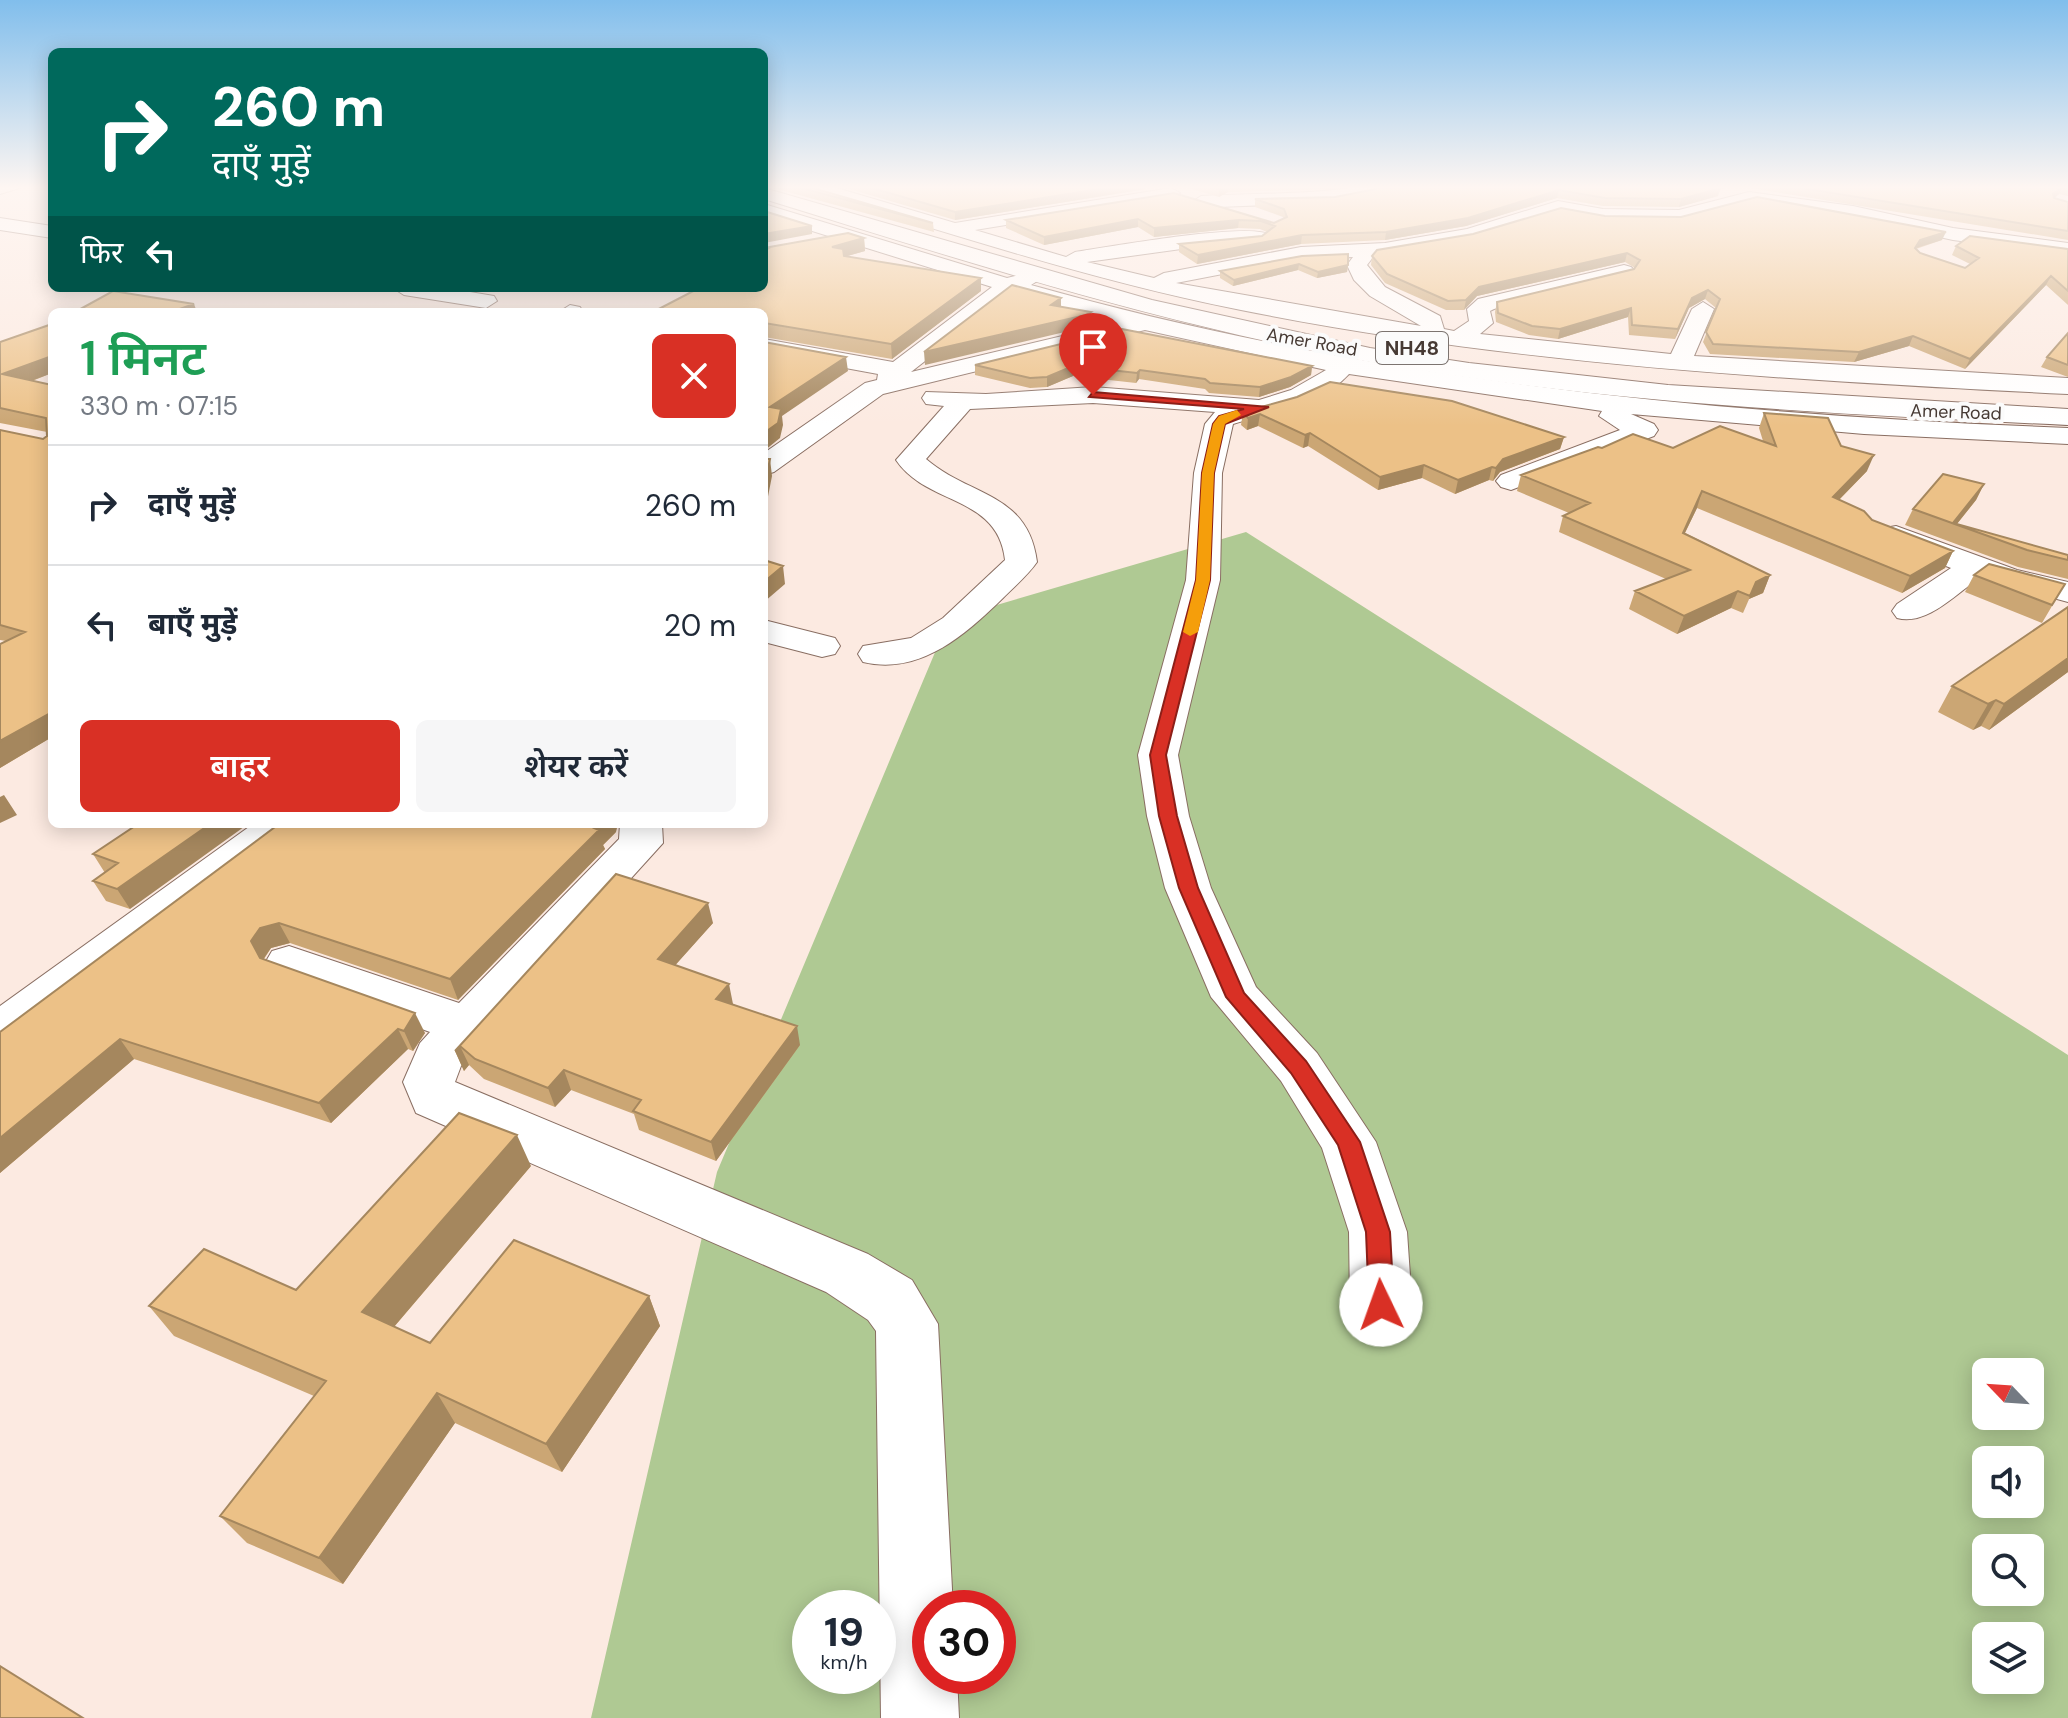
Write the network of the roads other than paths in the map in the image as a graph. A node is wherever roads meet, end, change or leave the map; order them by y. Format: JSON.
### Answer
{"nodes":[{"id":1,"x":951,"y":266,"type":"edge"},
{"id":2,"x":1039,"y":266,"type":"edge"},
{"id":3,"x":1042,"y":266,"type":"edge"},
{"id":4,"x":1057,"y":266,"type":"edge"},
{"id":5,"x":1232,"y":266,"type":"edge"},
{"id":6,"x":1357,"y":266,"type":"edge"},
{"id":7,"x":1046,"y":268,"type":"junction"},
{"id":8,"x":1624,"y":271,"type":"edge"},
{"id":9,"x":1145,"y":283,"type":"junction"},
{"id":10,"x":1010,"y":284,"type":"junction"},
{"id":11,"x":429,"y":292,"type":"edge"},
{"id":12,"x":486,"y":301,"type":"dead end"},
{"id":13,"x":1703,"y":309,"type":"edge"},
{"id":14,"x":1178,"y":314,"type":"junction"},
{"id":15,"x":1145,"y":323,"type":"junction"},
{"id":16,"x":1428,"y":334,"type":"junction"},
{"id":17,"x":1467,"y":345,"type":"junction"},
{"id":18,"x":768,"y":347,"type":"edge"},
{"id":19,"x":1345,"y":364,"type":"junction"},
{"id":20,"x":1678,"y":364,"type":"junction"},
{"id":21,"x":898,"y":370,"type":"junction"},
{"id":22,"x":2068,"y":386,"type":"edge"},
{"id":23,"x":874,"y":388,"type":"junction"},
{"id":24,"x":1576,"y":401,"type":"junction"},
{"id":25,"x":962,"y":402,"type":"junction"},
{"id":26,"x":2068,"y":403,"type":"edge"},
{"id":27,"x":1263,"y":407,"type":"junction"},
{"id":28,"x":2068,"y":417,"type":"edge"},
{"id":29,"x":2068,"y":436,"type":"edge"},
{"id":30,"x":768,"y":463,"type":"edge"},
{"id":31,"x":1511,"y":481,"type":"dead end"},
{"id":32,"x":1876,"y":527,"type":"edge"},
{"id":33,"x":1975,"y":566,"type":"junction"},
{"id":34,"x":2068,"y":592,"type":"edge"},
{"id":35,"x":1909,"y":611,"type":"dead end"},
{"id":36,"x":768,"y":632,"type":"edge"},
{"id":37,"x":822,"y":646,"type":"dead end"},
{"id":38,"x":876,"y":654,"type":"dead end"},
{"id":39,"x":276,"y":828,"type":"edge"},
{"id":40,"x":641,"y":828,"type":"edge"},
{"id":41,"x":289,"y":963,"type":"dead end"},
{"id":42,"x":468,"y":1026,"type":"junction"},
{"id":43,"x":0,"y":1033,"type":"edge"},
{"id":44,"x":1381,"y":1305,"type":"dead end"},
{"id":45,"x":920,"y":1718,"type":"edge"}],
"edges":[{"from":1,"to":10,"type":"main road"},
{"from":2,"to":7,"type":"main road","name":"Amer Road","number":"NH48"},
{"from":3,"to":17,"type":"main road","name":"Amer Road","number":"NH48"},
{"from":4,"to":7,"type":"main road"},
{"from":5,"to":9,"type":"main road"},
{"from":6,"to":16,"type":"main road"},
{"from":7,"to":9,"type":"main road"},
{"from":7,"to":10,"type":"main road"},
{"from":7,"to":14,"type":"main road","name":"Amer Road","number":"NH48"},
{"from":8,"to":17,"type":"main road"},
{"from":9,"to":16,"type":"main road"},
{"from":10,"to":15,"type":"main road"},
{"from":10,"to":21,"type":"main road"},
{"from":11,"to":12,"type":"main road"},
{"from":13,"to":20,"type":"main road"},
{"from":14,"to":15,"type":"main road"},
{"from":14,"to":28,"type":"main road","name":"Amer Road","number":"NH48"},
{"from":15,"to":19,"type":"main road"},
{"from":15,"to":23,"type":"main road"},
{"from":16,"to":17,"type":"main road"},
{"from":17,"to":20,"type":"main road"},
{"from":17,"to":26,"type":"main road","name":"Amer Road","number":"NH48"},
{"from":18,"to":21,"type":"main road"},
{"from":19,"to":24,"type":"main road"},
{"from":19,"to":27,"type":"main road"},
{"from":20,"to":22,"type":"main road"},
{"from":21,"to":23,"type":"main road"},
{"from":23,"to":25,"type":"main road"},
{"from":23,"to":30,"type":"main road"},
{"from":24,"to":29,"type":"main road"},
{"from":24,"to":31,"type":"main road"},
{"from":25,"to":27,"type":"main road"},
{"from":25,"to":38,"type":"main road"},
{"from":27,"to":44,"type":"main road"},
{"from":32,"to":33,"type":"main road"},
{"from":33,"to":34,"type":"main road"},
{"from":33,"to":35,"type":"main road"},
{"from":36,"to":37,"type":"main road"},
{"from":39,"to":43,"type":"main road"},
{"from":40,"to":42,"type":"main road"},
{"from":41,"to":42,"type":"main road"},
{"from":42,"to":45,"type":"main road"}]}
